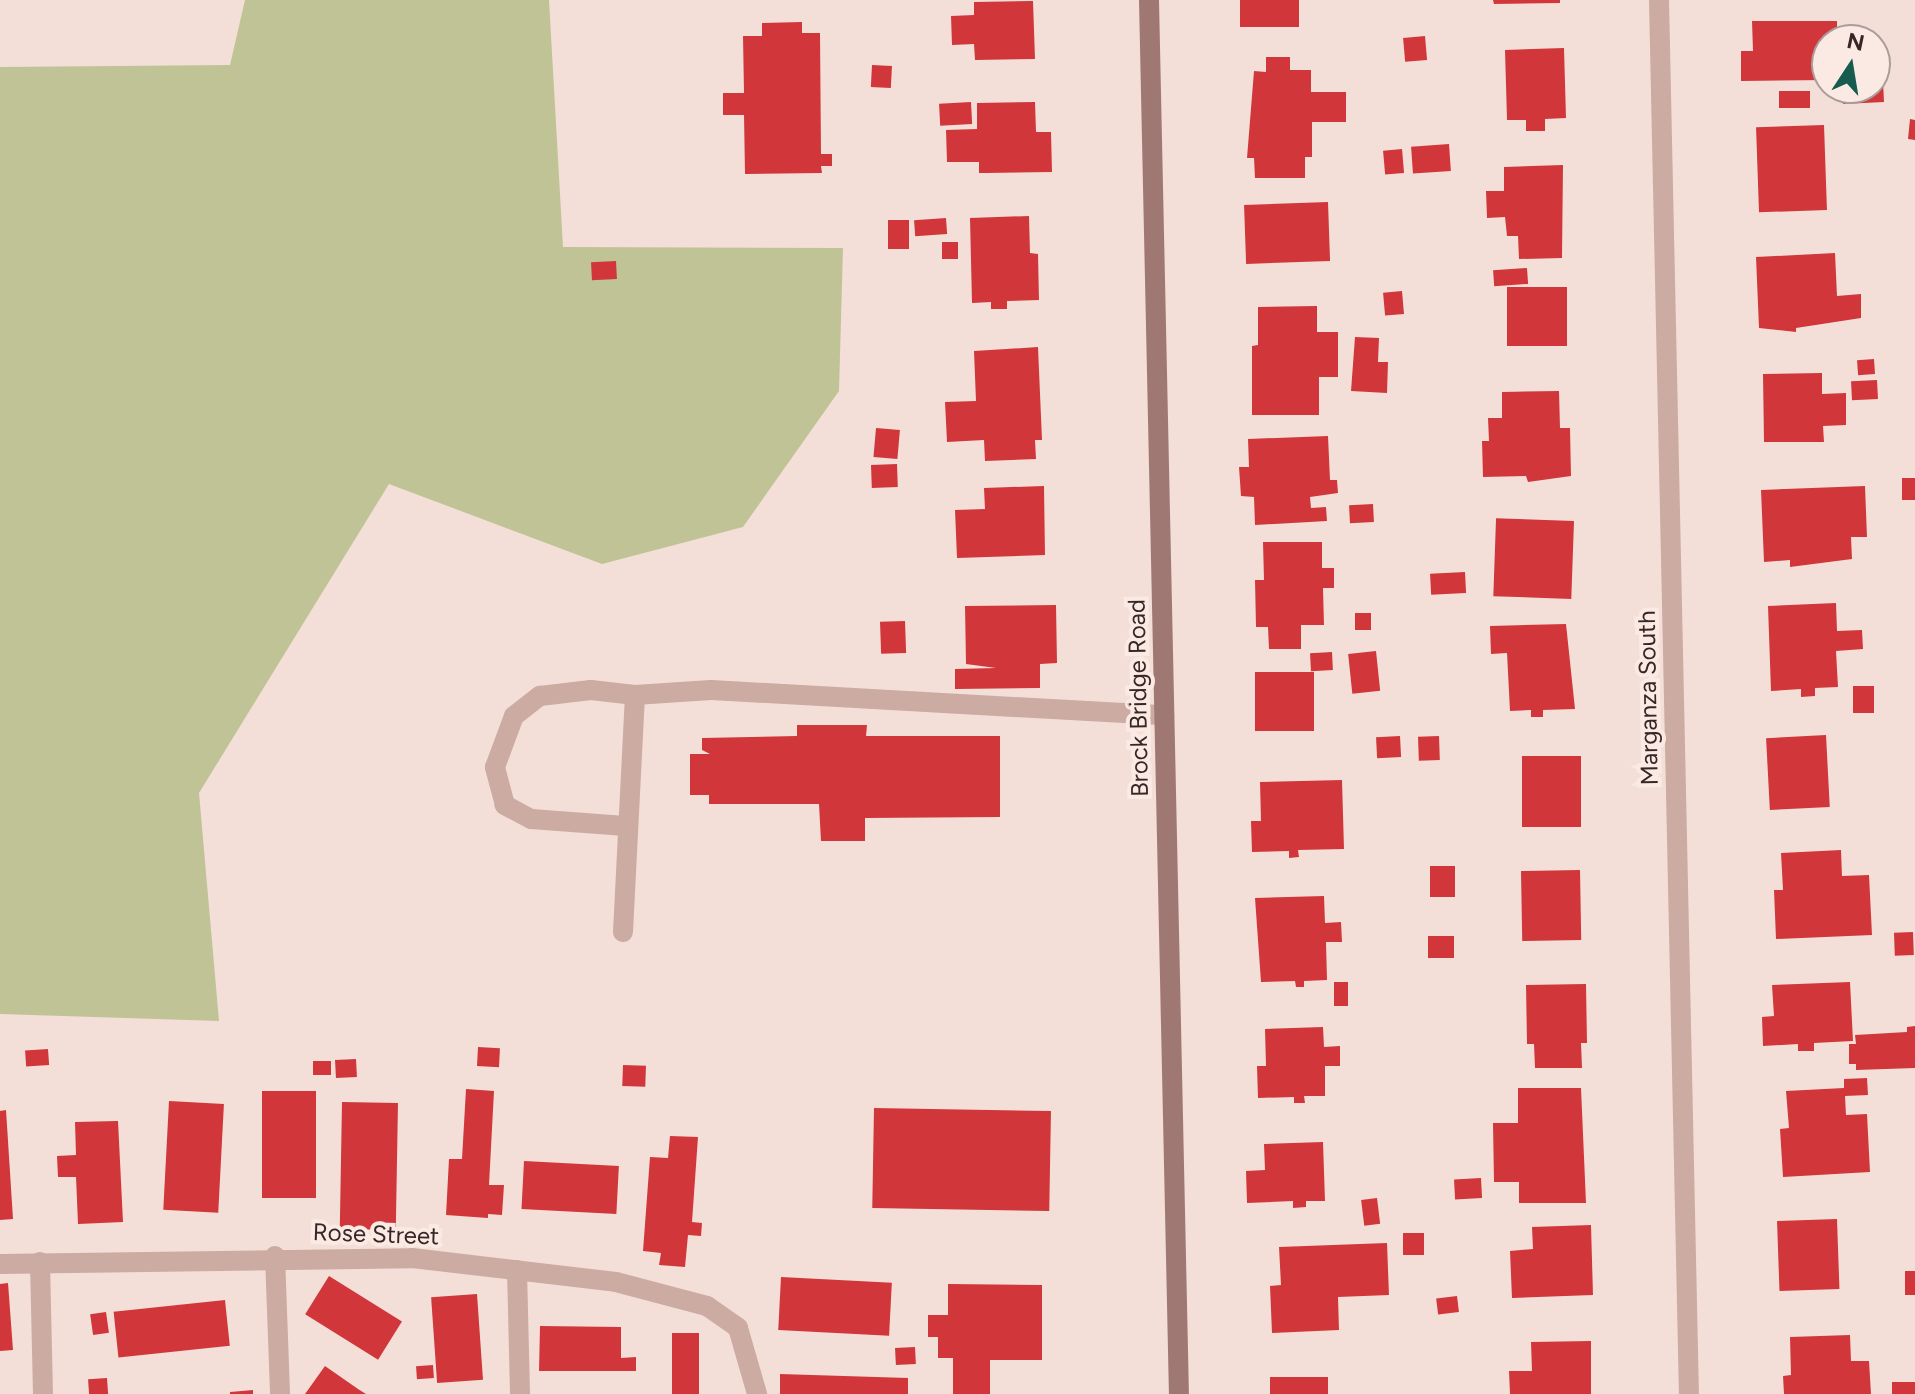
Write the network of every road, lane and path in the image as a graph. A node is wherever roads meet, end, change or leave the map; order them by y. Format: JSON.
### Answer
{"nodes":[{"id":1,"x":1149,"y":0,"type":"edge"},
{"id":2,"x":1659,"y":0,"type":"edge"},
{"id":3,"x":635,"y":695,"type":"junction"},
{"id":4,"x":1164,"y":715,"type":"junction"},
{"id":5,"x":625,"y":826,"type":"junction"},
{"id":6,"x":623,"y":932,"type":"dead end"},
{"id":7,"x":275,"y":1256,"type":"junction"},
{"id":8,"x":40,"y":1262,"type":"junction"},
{"id":9,"x":0,"y":1264,"type":"edge"},
{"id":10,"x":517,"y":1270,"type":"junction"},
{"id":11,"x":43,"y":1394,"type":"edge"},
{"id":12,"x":280,"y":1394,"type":"edge"},
{"id":13,"x":520,"y":1394,"type":"edge"},
{"id":14,"x":757,"y":1394,"type":"edge"},
{"id":15,"x":1179,"y":1394,"type":"edge"},
{"id":16,"x":1689,"y":1394,"type":"edge"}],
"edges":[{"from":1,"to":4,"type":"street","name":"Brock Bridge Road"},
{"from":2,"to":16,"type":"street","name":"Marganza South"},
{"from":3,"to":4,"type":"street"},
{"from":3,"to":5,"type":"street"},
{"from":3,"to":5,"type":"street"},
{"from":4,"to":15,"type":"street","name":"Brock Bridge Road"},
{"from":5,"to":6,"type":"street"},
{"from":7,"to":8,"type":"street","name":"Rose Street"},
{"from":7,"to":10,"type":"street","name":"Rose Street"},
{"from":7,"to":12,"type":"street"},
{"from":8,"to":9,"type":"street","name":"Rose Street"},
{"from":8,"to":11,"type":"street"},
{"from":10,"to":13,"type":"street"},
{"from":10,"to":14,"type":"street","name":"Rose Street"}]}
